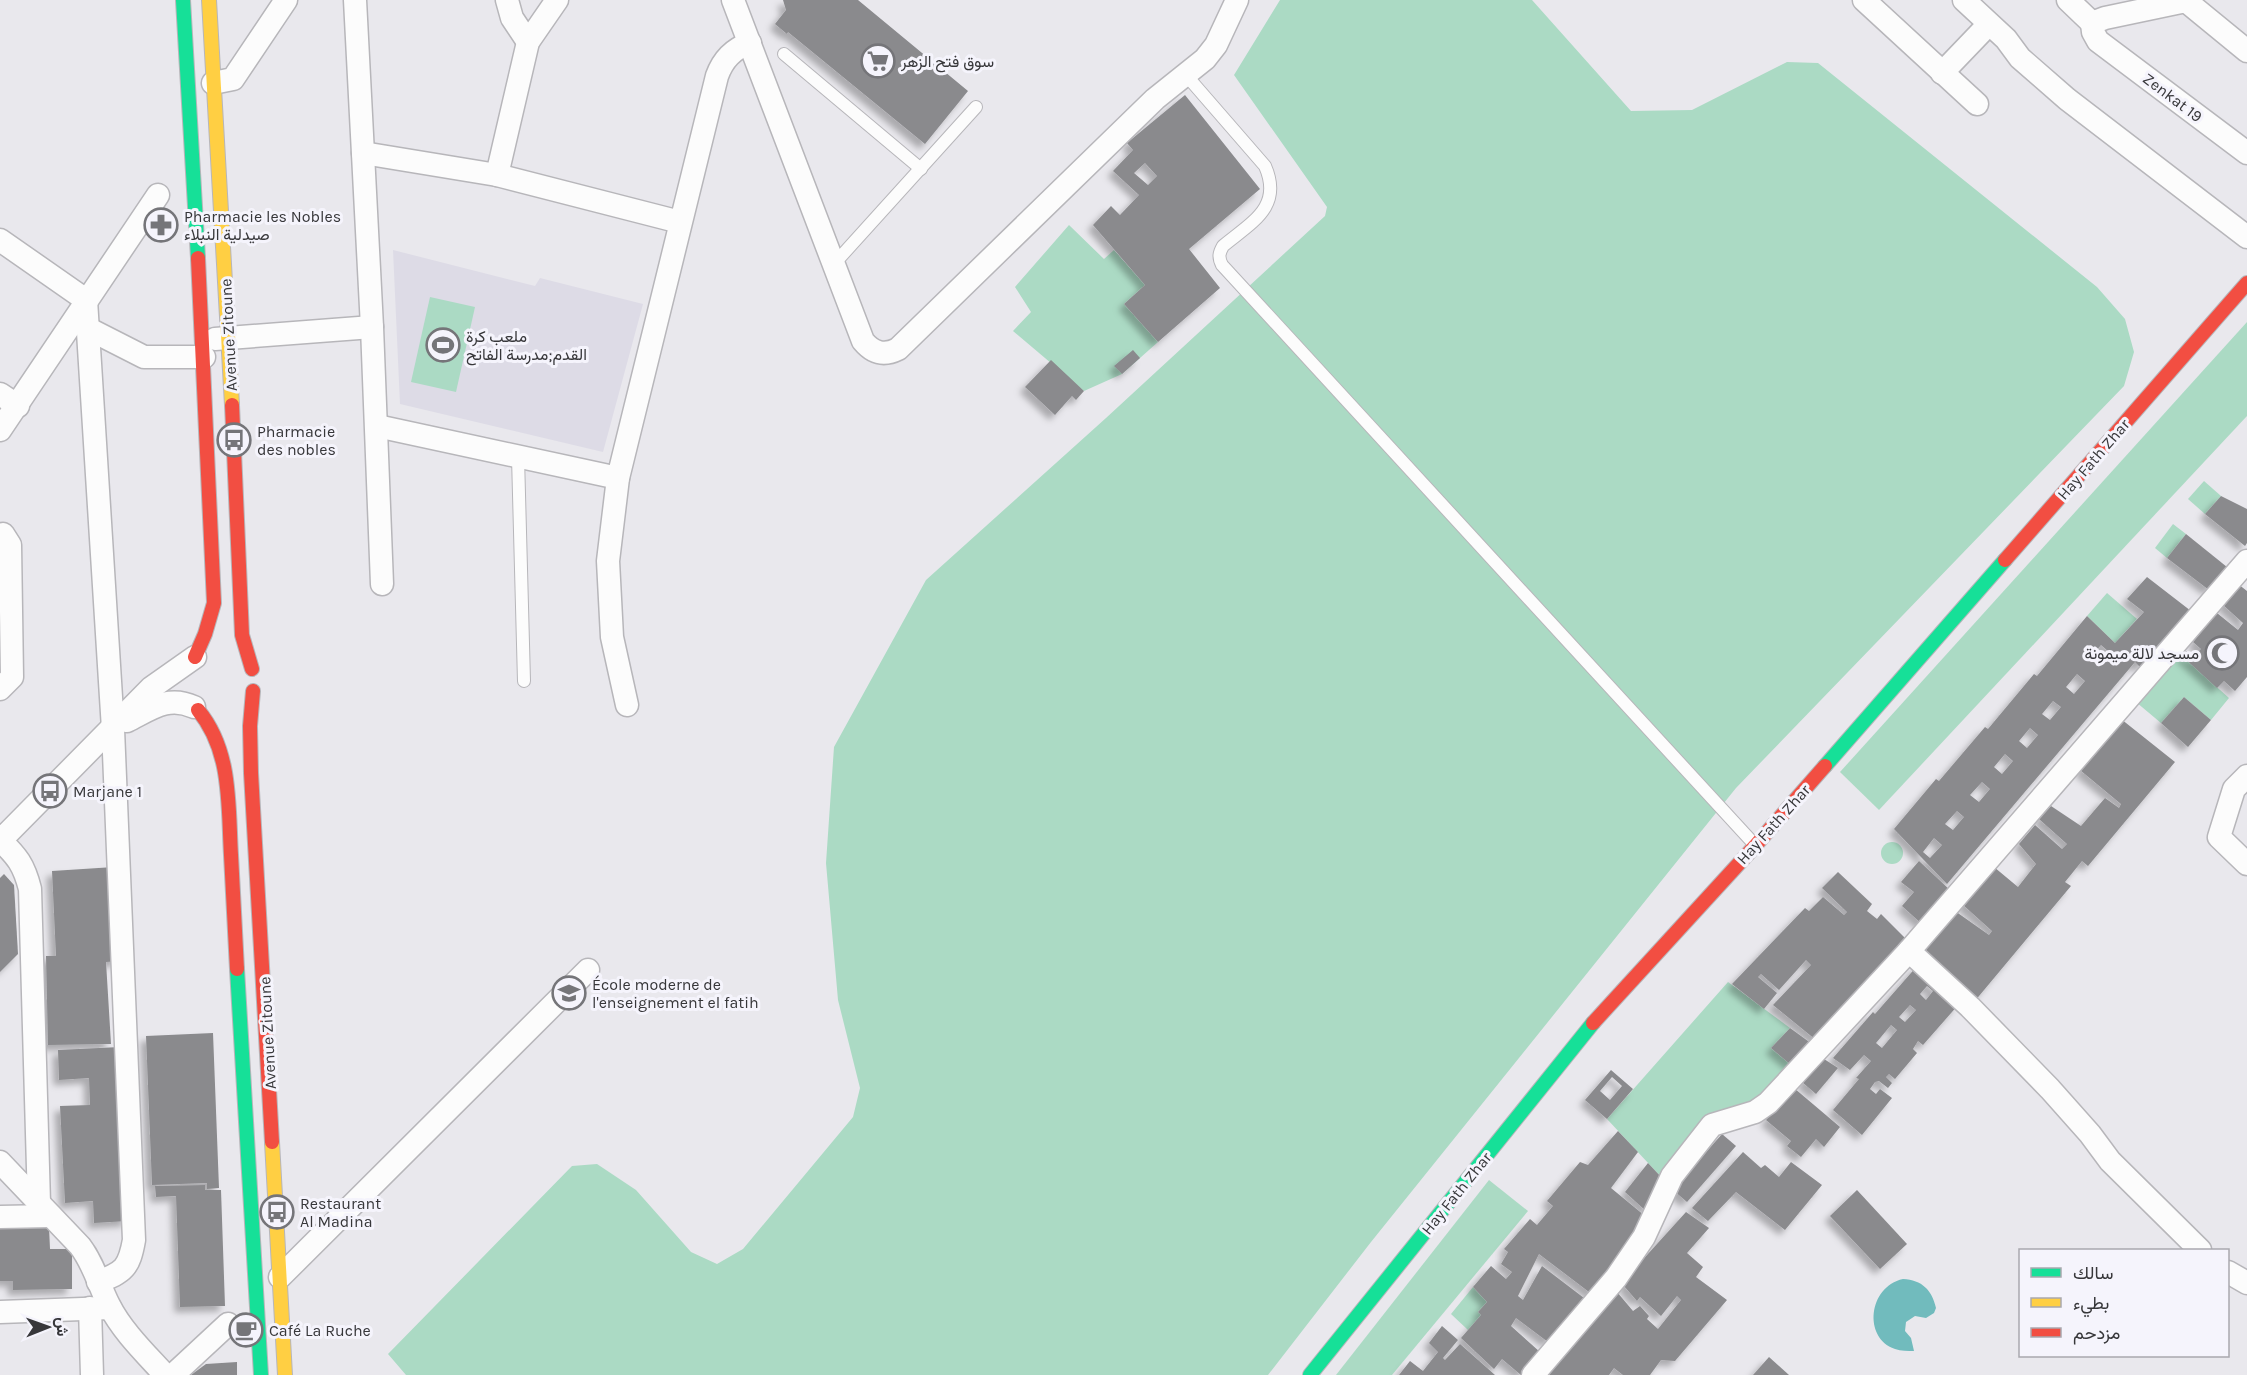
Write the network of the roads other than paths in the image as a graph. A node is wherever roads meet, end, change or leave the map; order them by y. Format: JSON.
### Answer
{"nodes":[{"id":1,"x":183,"y":0,"type":"edge"},
{"id":2,"x":209,"y":0,"type":"edge"},
{"id":3,"x":286,"y":0,"type":"edge"},
{"id":4,"x":355,"y":0,"type":"edge"},
{"id":5,"x":507,"y":0,"type":"edge"},
{"id":6,"x":557,"y":0,"type":"edge"},
{"id":7,"x":733,"y":0,"type":"edge"},
{"id":8,"x":1237,"y":0,"type":"edge"},
{"id":9,"x":1964,"y":0,"type":"edge"},
{"id":10,"x":2068,"y":0,"type":"edge"},
{"id":11,"x":2186,"y":1,"type":"edge"},
{"id":12,"x":1874,"y":3,"type":"edge"},
{"id":13,"x":1998,"y":31,"type":"junction"},
{"id":14,"x":2095,"y":32,"type":"junction"},
{"id":15,"x":528,"y":42,"type":"junction"},
{"id":16,"x":750,"y":43,"type":"junction"},
{"id":17,"x":2247,"y":51,"type":"edge"},
{"id":18,"x":784,"y":54,"type":"dead end"},
{"id":19,"x":1942,"y":73,"type":"junction"},
{"id":20,"x":1186,"y":75,"type":"junction"},
{"id":21,"x":213,"y":82,"type":"junction"},
{"id":22,"x":1977,"y":104,"type":"dead end"},
{"id":23,"x":976,"y":106,"type":"dead end"},
{"id":24,"x":363,"y":153,"type":"junction"},
{"id":25,"x":2247,"y":153,"type":"edge"},
{"id":26,"x":921,"y":169,"type":"junction"},
{"id":27,"x":497,"y":175,"type":"junction"},
{"id":28,"x":158,"y":195,"type":"dead end"},
{"id":29,"x":681,"y":222,"type":"junction"},
{"id":30,"x":2247,"y":237,"type":"edge"},
{"id":31,"x":0,"y":240,"type":"edge"},
{"id":32,"x":834,"y":264,"type":"junction"},
{"id":33,"x":2247,"y":284,"type":"edge"},
{"id":34,"x":86,"y":300,"type":"junction"},
{"id":35,"x":372,"y":327,"type":"junction"},
{"id":36,"x":87,"y":328,"type":"junction"},
{"id":37,"x":228,"y":338,"type":"junction"},
{"id":38,"x":203,"y":349,"type":"junction"},
{"id":39,"x":9,"y":400,"type":"edge"},
{"id":40,"x":376,"y":426,"type":"junction"},
{"id":41,"x":0,"y":430,"type":"edge"},
{"id":42,"x":518,"y":457,"type":"junction"},
{"id":43,"x":618,"y":478,"type":"junction"},
{"id":44,"x":0,"y":535,"type":"edge"},
{"id":45,"x":2247,"y":561,"type":"edge"},
{"id":46,"x":382,"y":584,"type":"dead end"},
{"id":47,"x":252,"y":669,"type":"junction"},
{"id":48,"x":200,"y":676,"type":"junction"},
{"id":49,"x":524,"y":681,"type":"dead end"},
{"id":50,"x":0,"y":689,"type":"edge"},
{"id":51,"x":253,"y":692,"type":"junction"},
{"id":52,"x":627,"y":705,"type":"dead end"},
{"id":53,"x":241,"y":710,"type":"dead end"},
{"id":54,"x":220,"y":718,"type":"dead end"},
{"id":55,"x":113,"y":729,"type":"junction"},
{"id":56,"x":2247,"y":776,"type":"edge"},
{"id":57,"x":0,"y":840,"type":"edge"},
{"id":58,"x":1755,"y":846,"type":"junction"},
{"id":59,"x":2247,"y":864,"type":"edge"},
{"id":60,"x":1909,"y":951,"type":"junction"},
{"id":61,"x":588,"y":970,"type":"dead end"},
{"id":62,"x":0,"y":1162,"type":"edge"},
{"id":63,"x":45,"y":1210,"type":"junction"},
{"id":64,"x":0,"y":1216,"type":"edge"},
{"id":65,"x":2198,"y":1249,"type":"edge"},
{"id":66,"x":2229,"y":1273,"type":"edge"},
{"id":67,"x":280,"y":1277,"type":"junction"},
{"id":68,"x":98,"y":1282,"type":"junction"},
{"id":69,"x":2247,"y":1283,"type":"edge"},
{"id":70,"x":100,"y":1308,"type":"junction"},
{"id":71,"x":0,"y":1312,"type":"edge"},
{"id":72,"x":228,"y":1324,"type":"dead end"},
{"id":73,"x":92,"y":1375,"type":"edge"},
{"id":74,"x":165,"y":1375,"type":"edge"},
{"id":75,"x":173,"y":1375,"type":"edge"},
{"id":76,"x":261,"y":1375,"type":"edge"},
{"id":77,"x":285,"y":1375,"type":"edge"},
{"id":78,"x":1310,"y":1375,"type":"edge"},
{"id":79,"x":1533,"y":1375,"type":"edge"}],
"edges":[{"from":1,"to":38,"type":"main road","name":"Avenue Zitoune"},
{"from":2,"to":21,"type":"main road","name":"Avenue Zitoune"},
{"from":3,"to":21,"type":"street"},
{"from":4,"to":24,"type":"street"},
{"from":5,"to":15,"type":"street"},
{"from":6,"to":15,"type":"street"},
{"from":7,"to":16,"type":"street"},
{"from":8,"to":20,"type":"street"},
{"from":9,"to":13,"type":"street"},
{"from":10,"to":14,"type":"street","name":"Zenkat 19"},
{"from":11,"to":14,"type":"street"},
{"from":11,"to":17,"type":"street"},
{"from":12,"to":19,"type":"street"},
{"from":13,"to":19,"type":"street"},
{"from":13,"to":30,"type":"street"},
{"from":14,"to":25,"type":"street","name":"Zenkat 19"},
{"from":15,"to":27,"type":"street"},
{"from":16,"to":29,"type":"street"},
{"from":16,"to":32,"type":"street"},
{"from":18,"to":26,"type":"lane"},
{"from":19,"to":22,"type":"street"},
{"from":20,"to":32,"type":"street"},
{"from":20,"to":58,"type":"lane"},
{"from":21,"to":37,"type":"main road","name":"Avenue Zitoune"},
{"from":23,"to":26,"type":"lane"},
{"from":24,"to":27,"type":"street"},
{"from":24,"to":35,"type":"street"},
{"from":26,"to":32,"type":"lane"},
{"from":27,"to":29,"type":"street"},
{"from":28,"to":34,"type":"street"},
{"from":29,"to":43,"type":"street"},
{"from":31,"to":34,"type":"street"},
{"from":33,"to":58,"type":"main road","name":"Hay Fath Zhar"},
{"from":34,"to":36,"type":"street"},
{"from":34,"to":39,"type":"street"},
{"from":35,"to":37,"type":"street"},
{"from":35,"to":40,"type":"street"},
{"from":36,"to":38,"type":"street"},
{"from":36,"to":55,"type":"street"},
{"from":37,"to":38,"type":"street"},
{"from":37,"to":47,"type":"main road","name":"Avenue Zitoune"},
{"from":38,"to":48,"type":"main road","name":"Avenue Zitoune"},
{"from":39,"to":41,"type":"street"},
{"from":40,"to":42,"type":"street"},
{"from":40,"to":46,"type":"street"},
{"from":42,"to":43,"type":"street"},
{"from":42,"to":49,"type":"lane"},
{"from":43,"to":52,"type":"street"},
{"from":44,"to":50,"type":"street"},
{"from":45,"to":60,"type":"street"},
{"from":47,"to":48,"type":"main road"},
{"from":47,"to":51,"type":"main road","name":"Avenue Zitoune"},
{"from":48,"to":54,"type":"main road"},
{"from":48,"to":55,"type":"street"},
{"from":48,"to":55,"type":"street"},
{"from":48,"to":76,"type":"main road","name":"Avenue Zitoune"},
{"from":51,"to":53,"type":"main road"},
{"from":51,"to":67,"type":"main road","name":"Avenue Zitoune"},
{"from":55,"to":57,"type":"street"},
{"from":55,"to":68,"type":"street"},
{"from":56,"to":59,"type":"street"},
{"from":57,"to":63,"type":"street"},
{"from":58,"to":78,"type":"main road","name":"Hay Fath Zhar"},
{"from":60,"to":65,"type":"street"},
{"from":60,"to":79,"type":"street"},
{"from":61,"to":67,"type":"street"},
{"from":62,"to":63,"type":"street"},
{"from":63,"to":64,"type":"street"},
{"from":63,"to":68,"type":"street"},
{"from":66,"to":69,"type":"street"},
{"from":67,"to":77,"type":"main road","name":"Avenue Zitoune"},
{"from":68,"to":70,"type":"street"},
{"from":70,"to":71,"type":"street"},
{"from":70,"to":73,"type":"street"},
{"from":70,"to":74,"type":"street"},
{"from":72,"to":75,"type":"street"}]}
